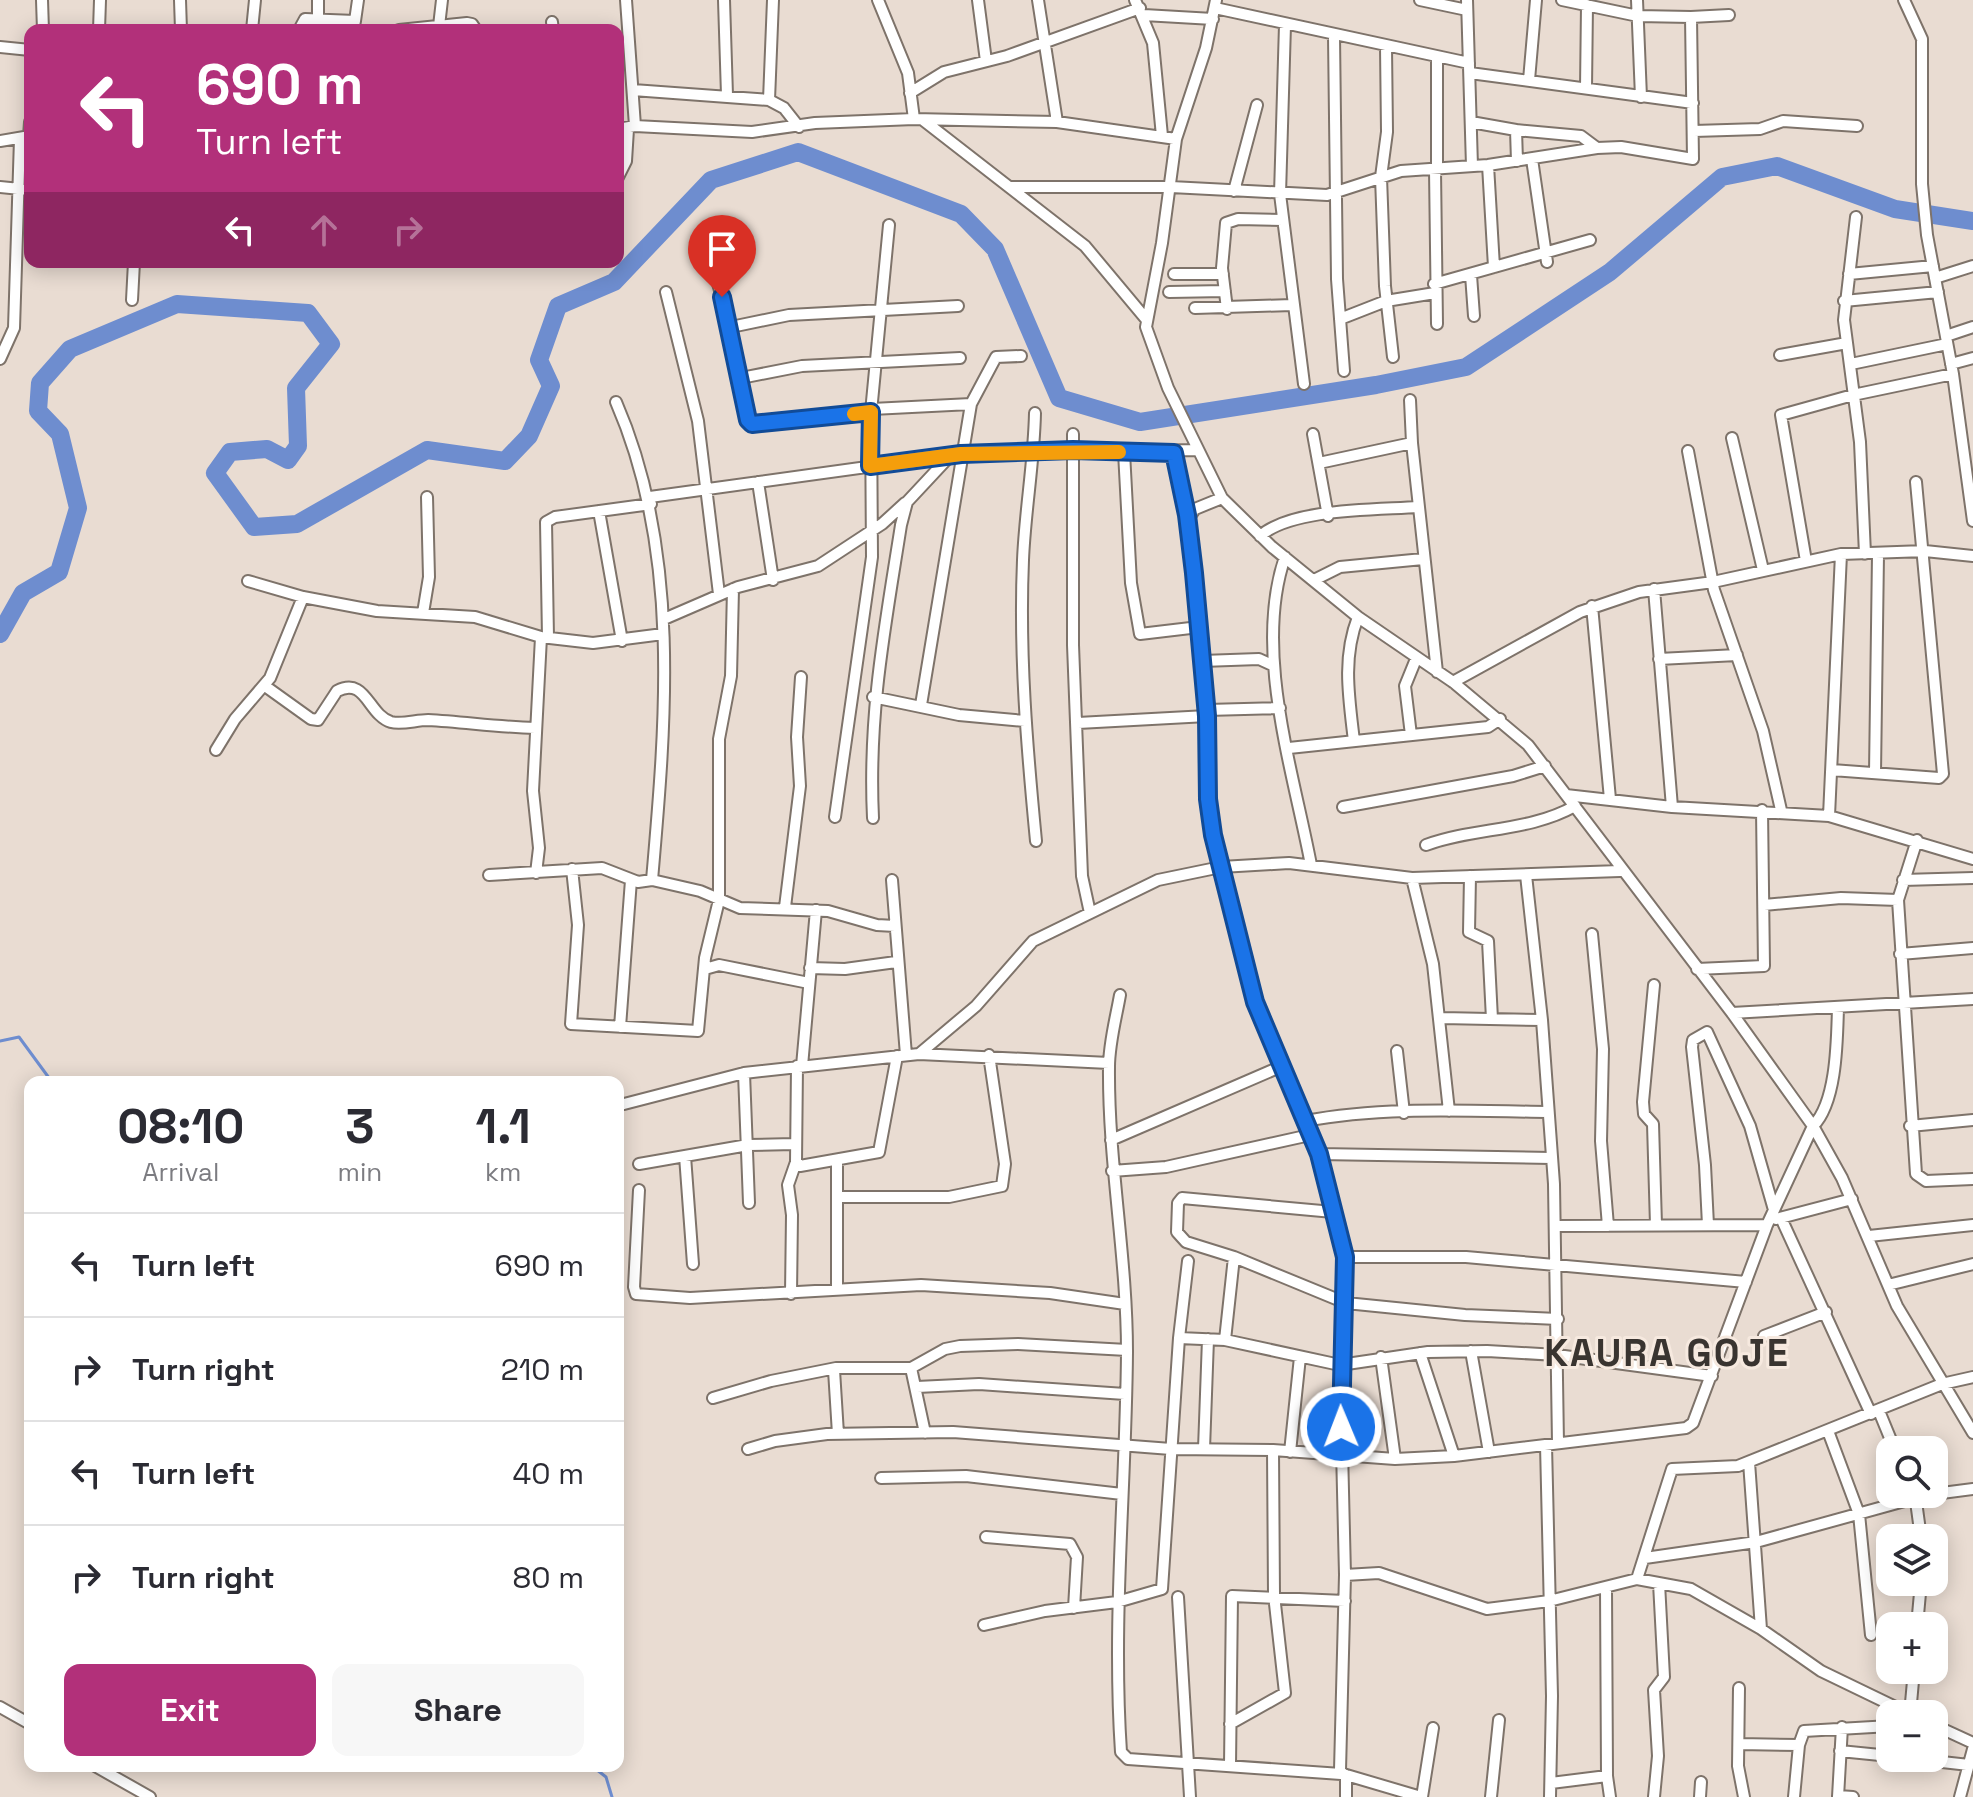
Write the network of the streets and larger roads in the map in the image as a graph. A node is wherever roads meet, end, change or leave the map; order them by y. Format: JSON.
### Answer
{"nodes":[{"id":1,"x":42,"y":0,"type":"edge"},
{"id":2,"x":100,"y":0,"type":"edge"},
{"id":3,"x":180,"y":0,"type":"edge"},
{"id":4,"x":255,"y":0,"type":"edge"},
{"id":5,"x":318,"y":0,"type":"edge"},
{"id":6,"x":358,"y":0,"type":"edge"},
{"id":7,"x":442,"y":0,"type":"edge"},
{"id":8,"x":626,"y":0,"type":"edge"},
{"id":9,"x":724,"y":0,"type":"edge"},
{"id":10,"x":773,"y":0,"type":"edge"},
{"id":11,"x":878,"y":0,"type":"edge"},
{"id":12,"x":978,"y":0,"type":"edge"},
{"id":13,"x":1038,"y":0,"type":"edge"},
{"id":14,"x":1420,"y":0,"type":"edge"},
{"id":15,"x":1536,"y":0,"type":"edge"},
{"id":16,"x":1562,"y":0,"type":"edge"},
{"id":17,"x":1637,"y":0,"type":"edge"},
{"id":18,"x":1904,"y":0,"type":"edge"},
{"id":19,"x":1467,"y":5,"type":"edge"},
{"id":20,"x":1587,"y":5,"type":"junction"},
{"id":21,"x":1140,"y":8,"type":"edge"},
{"id":22,"x":1215,"y":9,"type":"edge"},
{"id":23,"x":1729,"y":15,"type":"dead end"},
{"id":24,"x":1638,"y":16,"type":"junction"},
{"id":25,"x":318,"y":17,"type":"junction"},
{"id":26,"x":1691,"y":17,"type":"junction"},
{"id":27,"x":43,"y":24,"type":"edge"},
{"id":28,"x":99,"y":24,"type":"edge"},
{"id":29,"x":181,"y":24,"type":"edge"},
{"id":30,"x":253,"y":24,"type":"edge"},
{"id":31,"x":302,"y":24,"type":"edge"},
{"id":32,"x":346,"y":24,"type":"edge"},
{"id":33,"x":354,"y":24,"type":"edge"},
{"id":34,"x":439,"y":24,"type":"edge"},
{"id":35,"x":1285,"y":25,"type":"junction"},
{"id":36,"x":1334,"y":36,"type":"junction"},
{"id":37,"x":1043,"y":44,"type":"junction"},
{"id":38,"x":0,"y":47,"type":"edge"},
{"id":39,"x":1386,"y":47,"type":"junction"},
{"id":40,"x":24,"y":49,"type":"edge"},
{"id":41,"x":1437,"y":57,"type":"junction"},
{"id":42,"x":986,"y":61,"type":"junction"},
{"id":43,"x":1470,"y":68,"type":"junction"},
{"id":44,"x":1529,"y":80,"type":"junction"},
{"id":45,"x":1586,"y":88,"type":"junction"},
{"id":46,"x":633,"y":90,"type":"junction"},
{"id":47,"x":910,"y":93,"type":"junction"},
{"id":48,"x":727,"y":95,"type":"junction"},
{"id":49,"x":1641,"y":97,"type":"junction"},
{"id":50,"x":769,"y":100,"type":"junction"},
{"id":51,"x":1693,"y":103,"type":"junction"},
{"id":52,"x":1257,"y":105,"type":"dead end"},
{"id":53,"x":918,"y":120,"type":"junction"},
{"id":54,"x":1057,"y":122,"type":"junction"},
{"id":55,"x":1471,"y":122,"type":"junction"},
{"id":56,"x":1857,"y":126,"type":"dead end"},
{"id":57,"x":799,"y":127,"type":"junction"},
{"id":58,"x":627,"y":128,"type":"edge"},
{"id":59,"x":1516,"y":130,"type":"junction"},
{"id":60,"x":1694,"y":131,"type":"junction"},
{"id":61,"x":1162,"y":136,"type":"junction"},
{"id":62,"x":24,"y":137,"type":"edge"},
{"id":63,"x":1176,"y":139,"type":"junction"},
{"id":64,"x":0,"y":141,"type":"edge"},
{"id":65,"x":1597,"y":148,"type":"junction"},
{"id":66,"x":24,"y":150,"type":"edge"},
{"id":67,"x":1532,"y":159,"type":"junction"},
{"id":68,"x":1517,"y":161,"type":"junction"},
{"id":69,"x":624,"y":165,"type":"edge"},
{"id":70,"x":1488,"y":165,"type":"junction"},
{"id":71,"x":1472,"y":166,"type":"junction"},
{"id":72,"x":1436,"y":170,"type":"junction"},
{"id":73,"x":1381,"y":177,"type":"junction"},
{"id":74,"x":0,"y":187,"type":"edge"},
{"id":75,"x":1009,"y":187,"type":"junction"},
{"id":76,"x":1171,"y":187,"type":"junction"},
{"id":77,"x":18,"y":189,"type":"junction"},
{"id":78,"x":24,"y":190,"type":"edge"},
{"id":79,"x":1234,"y":191,"type":"junction"},
{"id":80,"x":1335,"y":192,"type":"junction"},
{"id":81,"x":1280,"y":194,"type":"junction"},
{"id":82,"x":1856,"y":217,"type":"dead end"},
{"id":83,"x":1283,"y":220,"type":"junction"},
{"id":84,"x":889,"y":225,"type":"dead end"},
{"id":85,"x":1590,"y":240,"type":"dead end"},
{"id":86,"x":1546,"y":257,"type":"junction"},
{"id":87,"x":1933,"y":266,"type":"junction"},
{"id":88,"x":1973,"y":266,"type":"edge"},
{"id":89,"x":713,"y":267,"type":"dead end"},
{"id":90,"x":1494,"y":267,"type":"junction"},
{"id":91,"x":134,"y":268,"type":"edge"},
{"id":92,"x":1174,"y":274,"type":"dead end"},
{"id":93,"x":1223,"y":274,"type":"junction"},
{"id":94,"x":1849,"y":274,"type":"junction"},
{"id":95,"x":1471,"y":275,"type":"junction"},
{"id":96,"x":1935,"y":278,"type":"junction"},
{"id":97,"x":1435,"y":289,"type":"junction"},
{"id":98,"x":1225,"y":291,"type":"junction"},
{"id":99,"x":666,"y":292,"type":"dead end"},
{"id":100,"x":1169,"y":292,"type":"dead end"},
{"id":101,"x":1938,"y":292,"type":"junction"},
{"id":102,"x":132,"y":300,"type":"dead end"},
{"id":103,"x":1386,"y":301,"type":"junction"},
{"id":104,"x":1844,"y":301,"type":"junction"},
{"id":105,"x":1292,"y":305,"type":"junction"},
{"id":106,"x":958,"y":306,"type":"dead end"},
{"id":107,"x":1195,"y":308,"type":"dead end"},
{"id":108,"x":1227,"y":309,"type":"junction"},
{"id":109,"x":882,"y":310,"type":"junction"},
{"id":110,"x":1474,"y":316,"type":"dead end"},
{"id":111,"x":1146,"y":319,"type":"junction"},
{"id":112,"x":1340,"y":319,"type":"junction"},
{"id":113,"x":1437,"y":324,"type":"dead end"},
{"id":114,"x":731,"y":327,"type":"junction"},
{"id":115,"x":1973,"y":327,"type":"edge"},
{"id":116,"x":1946,"y":340,"type":"junction"},
{"id":117,"x":1847,"y":343,"type":"junction"},
{"id":118,"x":1780,"y":355,"type":"dead end"},
{"id":119,"x":1021,"y":356,"type":"dead end"},
{"id":120,"x":1393,"y":357,"type":"dead end"},
{"id":121,"x":960,"y":358,"type":"dead end"},
{"id":122,"x":1973,"y":358,"type":"edge"},
{"id":123,"x":0,"y":359,"type":"edge"},
{"id":124,"x":877,"y":363,"type":"junction"},
{"id":125,"x":1851,"y":364,"type":"junction"},
{"id":126,"x":1952,"y":369,"type":"junction"},
{"id":127,"x":1344,"y":371,"type":"dead end"},
{"id":128,"x":741,"y":378,"type":"junction"},
{"id":129,"x":1304,"y":384,"type":"dead end"},
{"id":130,"x":1853,"y":395,"type":"junction"},
{"id":131,"x":1410,"y":400,"type":"dead end"},
{"id":132,"x":616,"y":402,"type":"dead end"},
{"id":133,"x":971,"y":404,"type":"junction"},
{"id":134,"x":872,"y":410,"type":"junction"},
{"id":135,"x":1035,"y":413,"type":"dead end"},
{"id":136,"x":1073,"y":434,"type":"dead end"},
{"id":137,"x":1313,"y":434,"type":"dead end"},
{"id":138,"x":1732,"y":438,"type":"dead end"},
{"id":139,"x":1412,"y":443,"type":"junction"},
{"id":140,"x":1073,"y":450,"type":"junction"},
{"id":141,"x":1198,"y":450,"type":"junction"},
{"id":142,"x":1688,"y":451,"type":"dead end"},
{"id":143,"x":1124,"y":452,"type":"junction"},
{"id":144,"x":1031,"y":453,"type":"junction"},
{"id":145,"x":1174,"y":453,"type":"junction"},
{"id":146,"x":961,"y":454,"type":"junction"},
{"id":147,"x":949,"y":457,"type":"junction"},
{"id":148,"x":1319,"y":463,"type":"junction"},
{"id":149,"x":870,"y":466,"type":"junction"},
{"id":150,"x":758,"y":482,"type":"junction"},
{"id":151,"x":1916,"y":482,"type":"dead end"},
{"id":152,"x":708,"y":489,"type":"junction"},
{"id":153,"x":427,"y":497,"type":"dead end"},
{"id":154,"x":1222,"y":498,"type":"junction"},
{"id":155,"x":650,"y":501,"type":"junction"},
{"id":156,"x":907,"y":502,"type":"junction"},
{"id":157,"x":1418,"y":507,"type":"junction"},
{"id":158,"x":599,"y":511,"type":"junction"},
{"id":159,"x":1187,"y":515,"type":"junction"},
{"id":160,"x":1328,"y":516,"type":"junction"},
{"id":161,"x":1973,"y":521,"type":"edge"},
{"id":162,"x":870,"y":532,"type":"junction"},
{"id":163,"x":1260,"y":536,"type":"junction"},
{"id":164,"x":1925,"y":551,"type":"junction"},
{"id":165,"x":1841,"y":554,"type":"junction"},
{"id":166,"x":1865,"y":554,"type":"junction"},
{"id":167,"x":1878,"y":555,"type":"junction"},
{"id":168,"x":1973,"y":556,"type":"edge"},
{"id":169,"x":1285,"y":557,"type":"junction"},
{"id":170,"x":1423,"y":559,"type":"junction"},
{"id":171,"x":1806,"y":561,"type":"junction"},
{"id":172,"x":1763,"y":570,"type":"junction"},
{"id":173,"x":773,"y":580,"type":"junction"},
{"id":174,"x":1314,"y":580,"type":"junction"},
{"id":175,"x":248,"y":581,"type":"dead end"},
{"id":176,"x":1713,"y":582,"type":"junction"},
{"id":177,"x":733,"y":589,"type":"junction"},
{"id":178,"x":1654,"y":589,"type":"junction"},
{"id":179,"x":719,"y":594,"type":"junction"},
{"id":180,"x":303,"y":597,"type":"junction"},
{"id":181,"x":1592,"y":606,"type":"junction"},
{"id":182,"x":423,"y":613,"type":"junction"},
{"id":183,"x":1358,"y":617,"type":"junction"},
{"id":184,"x":664,"y":619,"type":"junction"},
{"id":185,"x":1199,"y":627,"type":"junction"},
{"id":186,"x":663,"y":634,"type":"junction"},
{"id":187,"x":544,"y":637,"type":"junction"},
{"id":188,"x":622,"y":641,"type":"junction"},
{"id":189,"x":1737,"y":655,"type":"junction"},
{"id":190,"x":1416,"y":659,"type":"junction"},
{"id":191,"x":1659,"y":659,"type":"junction"},
{"id":192,"x":1202,"y":661,"type":"junction"},
{"id":193,"x":1272,"y":665,"type":"junction"},
{"id":194,"x":1437,"y":672,"type":"junction"},
{"id":195,"x":801,"y":677,"type":"dead end"},
{"id":196,"x":1453,"y":682,"type":"junction"},
{"id":197,"x":265,"y":686,"type":"junction"},
{"id":198,"x":873,"y":697,"type":"junction"},
{"id":199,"x":921,"y":705,"type":"junction"},
{"id":200,"x":1280,"y":708,"type":"junction"},
{"id":201,"x":1207,"y":713,"type":"junction"},
{"id":202,"x":1500,"y":719,"type":"junction"},
{"id":203,"x":1025,"y":721,"type":"junction"},
{"id":204,"x":1078,"y":723,"type":"junction"},
{"id":205,"x":535,"y":728,"type":"junction"},
{"id":206,"x":1411,"y":735,"type":"junction"},
{"id":207,"x":1354,"y":741,"type":"junction"},
{"id":208,"x":1289,"y":748,"type":"junction"},
{"id":209,"x":216,"y":750,"type":"dead end"},
{"id":210,"x":1545,"y":766,"type":"junction"},
{"id":211,"x":1832,"y":770,"type":"junction"},
{"id":212,"x":1875,"y":773,"type":"junction"},
{"id":213,"x":1566,"y":795,"type":"junction"},
{"id":214,"x":1610,"y":799,"type":"junction"},
{"id":215,"x":1575,"y":806,"type":"junction"},
{"id":216,"x":1343,"y":807,"type":"dead end"},
{"id":217,"x":1672,"y":807,"type":"junction"},
{"id":218,"x":1762,"y":810,"type":"junction"},
{"id":219,"x":1781,"y":810,"type":"junction"},
{"id":220,"x":1829,"y":816,"type":"junction"},
{"id":221,"x":835,"y":817,"type":"dead end"},
{"id":222,"x":873,"y":818,"type":"dead end"},
{"id":223,"x":1917,"y":840,"type":"junction"},
{"id":224,"x":1036,"y":841,"type":"dead end"},
{"id":225,"x":1426,"y":845,"type":"dead end"},
{"id":226,"x":1973,"y":859,"type":"edge"},
{"id":227,"x":1311,"y":865,"type":"junction"},
{"id":228,"x":1221,"y":867,"type":"junction"},
{"id":229,"x":572,"y":869,"type":"junction"},
{"id":230,"x":1620,"y":871,"type":"junction"},
{"id":231,"x":536,"y":873,"type":"junction"},
{"id":232,"x":489,"y":875,"type":"dead end"},
{"id":233,"x":1526,"y":875,"type":"junction"},
{"id":234,"x":1470,"y":876,"type":"junction"},
{"id":235,"x":1412,"y":878,"type":"junction"},
{"id":236,"x":1973,"y":878,"type":"edge"},
{"id":237,"x":631,"y":880,"type":"junction"},
{"id":238,"x":652,"y":880,"type":"junction"},
{"id":239,"x":892,"y":880,"type":"dead end"},
{"id":240,"x":1903,"y":880,"type":"junction"},
{"id":241,"x":719,"y":900,"type":"junction"},
{"id":242,"x":1898,"y":900,"type":"junction"},
{"id":243,"x":1764,"y":905,"type":"junction"},
{"id":244,"x":785,"y":907,"type":"junction"},
{"id":245,"x":816,"y":910,"type":"junction"},
{"id":246,"x":1090,"y":913,"type":"junction"},
{"id":247,"x":895,"y":926,"type":"junction"},
{"id":248,"x":1592,"y":934,"type":"dead end"},
{"id":249,"x":1973,"y":948,"type":"edge"},
{"id":250,"x":1900,"y":954,"type":"junction"},
{"id":251,"x":896,"y":962,"type":"junction"},
{"id":252,"x":810,"y":968,"type":"junction"},
{"id":253,"x":705,"y":969,"type":"junction"},
{"id":254,"x":1697,"y":969,"type":"junction"},
{"id":255,"x":809,"y":983,"type":"junction"},
{"id":256,"x":1654,"y":985,"type":"dead end"},
{"id":257,"x":1120,"y":995,"type":"dead end"},
{"id":258,"x":1973,"y":999,"type":"edge"},
{"id":259,"x":1903,"y":1004,"type":"junction"},
{"id":260,"x":1838,"y":1007,"type":"junction"},
{"id":261,"x":1732,"y":1013,"type":"junction"},
{"id":262,"x":1442,"y":1018,"type":"junction"},
{"id":263,"x":1492,"y":1019,"type":"junction"},
{"id":264,"x":1542,"y":1020,"type":"junction"},
{"id":265,"x":620,"y":1027,"type":"junction"},
{"id":266,"x":1397,"y":1051,"type":"dead end"},
{"id":267,"x":919,"y":1054,"type":"junction"},
{"id":268,"x":989,"y":1055,"type":"junction"},
{"id":269,"x":902,"y":1056,"type":"junction"},
{"id":270,"x":1109,"y":1063,"type":"junction"},
{"id":271,"x":800,"y":1066,"type":"junction"},
{"id":272,"x":1280,"y":1067,"type":"junction"},
{"id":273,"x":744,"y":1073,"type":"junction"},
{"id":274,"x":624,"y":1104,"type":"dead end"},
{"id":275,"x":1449,"y":1111,"type":"junction"},
{"id":276,"x":1547,"y":1112,"type":"junction"},
{"id":277,"x":1404,"y":1113,"type":"junction"},
{"id":278,"x":1973,"y":1120,"type":"edge"},
{"id":279,"x":1305,"y":1121,"type":"junction"},
{"id":280,"x":1813,"y":1126,"type":"junction"},
{"id":281,"x":1910,"y":1126,"type":"junction"},
{"id":282,"x":1310,"y":1135,"type":"junction"},
{"id":283,"x":1111,"y":1140,"type":"junction"},
{"id":284,"x":794,"y":1144,"type":"junction"},
{"id":285,"x":748,"y":1145,"type":"junction"},
{"id":286,"x":1319,"y":1154,"type":"junction"},
{"id":287,"x":685,"y":1156,"type":"junction"},
{"id":288,"x":1551,"y":1158,"type":"junction"},
{"id":289,"x":837,"y":1160,"type":"junction"},
{"id":290,"x":796,"y":1162,"type":"junction"},
{"id":291,"x":639,"y":1164,"type":"dead end"},
{"id":292,"x":1112,"y":1171,"type":"junction"},
{"id":293,"x":1973,"y":1179,"type":"edge"},
{"id":294,"x":639,"y":1190,"type":"dead end"},
{"id":295,"x":840,"y":1197,"type":"junction"},
{"id":296,"x":1852,"y":1199,"type":"junction"},
{"id":297,"x":749,"y":1203,"type":"dead end"},
{"id":298,"x":1333,"y":1212,"type":"junction"},
{"id":299,"x":1773,"y":1218,"type":"junction"},
{"id":300,"x":1656,"y":1225,"type":"junction"},
{"id":301,"x":1708,"y":1225,"type":"junction"},
{"id":302,"x":1973,"y":1225,"type":"edge"},
{"id":303,"x":1555,"y":1226,"type":"junction"},
{"id":304,"x":1608,"y":1226,"type":"junction"},
{"id":305,"x":1869,"y":1236,"type":"junction"},
{"id":306,"x":1234,"y":1257,"type":"junction"},
{"id":307,"x":1345,"y":1257,"type":"junction"},
{"id":308,"x":1188,"y":1261,"type":"dead end"},
{"id":309,"x":693,"y":1264,"type":"dead end"},
{"id":310,"x":1973,"y":1264,"type":"edge"},
{"id":311,"x":1556,"y":1267,"type":"junction"},
{"id":312,"x":1746,"y":1282,"type":"junction"},
{"id":313,"x":1888,"y":1285,"type":"junction"},
{"id":314,"x":837,"y":1289,"type":"junction"},
{"id":315,"x":791,"y":1294,"type":"junction"},
{"id":316,"x":1346,"y":1303,"type":"junction"},
{"id":317,"x":1125,"y":1304,"type":"junction"},
{"id":318,"x":1826,"y":1312,"type":"junction"},
{"id":319,"x":1558,"y":1319,"type":"junction"},
{"id":320,"x":1764,"y":1336,"type":"dead end"},
{"id":321,"x":1179,"y":1338,"type":"junction"},
{"id":322,"x":1208,"y":1339,"type":"junction"},
{"id":323,"x":1225,"y":1340,"type":"junction"},
{"id":324,"x":1127,"y":1350,"type":"junction"},
{"id":325,"x":1471,"y":1351,"type":"junction"},
{"id":326,"x":1420,"y":1353,"type":"junction"},
{"id":327,"x":1557,"y":1355,"type":"junction"},
{"id":328,"x":1300,"y":1357,"type":"junction"},
{"id":329,"x":1381,"y":1357,"type":"junction"},
{"id":330,"x":1340,"y":1365,"type":"junction"},
{"id":331,"x":911,"y":1368,"type":"junction"},
{"id":332,"x":834,"y":1370,"type":"junction"},
{"id":333,"x":1712,"y":1376,"type":"junction"},
{"id":334,"x":1973,"y":1377,"type":"edge"},
{"id":335,"x":1942,"y":1384,"type":"junction"},
{"id":336,"x":917,"y":1387,"type":"junction"},
{"id":337,"x":1125,"y":1394,"type":"junction"},
{"id":338,"x":713,"y":1398,"type":"dead end"},
{"id":339,"x":1875,"y":1413,"type":"junction"},
{"id":340,"x":1828,"y":1431,"type":"junction"},
{"id":341,"x":925,"y":1433,"type":"junction"},
{"id":342,"x":1973,"y":1433,"type":"edge"},
{"id":343,"x":838,"y":1434,"type":"junction"},
{"id":344,"x":1887,"y":1436,"type":"edge"},
{"id":345,"x":1558,"y":1443,"type":"junction"},
{"id":346,"x":1124,"y":1445,"type":"junction"},
{"id":347,"x":1546,"y":1445,"type":"junction"},
{"id":348,"x":748,"y":1449,"type":"dead end"},
{"id":349,"x":1171,"y":1449,"type":"junction"},
{"id":350,"x":1204,"y":1449,"type":"junction"},
{"id":351,"x":1273,"y":1450,"type":"junction"},
{"id":352,"x":1290,"y":1452,"type":"junction"},
{"id":353,"x":1489,"y":1452,"type":"junction"},
{"id":354,"x":1454,"y":1456,"type":"junction"},
{"id":355,"x":1341,"y":1458,"type":"junction"},
{"id":356,"x":1395,"y":1459,"type":"junction"},
{"id":357,"x":1749,"y":1462,"type":"junction"},
{"id":358,"x":881,"y":1478,"type":"dead end"},
{"id":359,"x":1973,"y":1489,"type":"edge"},
{"id":360,"x":1948,"y":1492,"type":"edge"},
{"id":361,"x":1122,"y":1494,"type":"junction"},
{"id":362,"x":1877,"y":1508,"type":"edge"},
{"id":363,"x":1859,"y":1514,"type":"junction"},
{"id":364,"x":986,"y":1537,"type":"dead end"},
{"id":365,"x":1756,"y":1542,"type":"junction"},
{"id":366,"x":1645,"y":1558,"type":"junction"},
{"id":367,"x":1345,"y":1575,"type":"junction"},
{"id":368,"x":1637,"y":1579,"type":"junction"},
{"id":369,"x":1659,"y":1583,"type":"junction"},
{"id":370,"x":1606,"y":1588,"type":"junction"},
{"id":371,"x":1178,"y":1597,"type":"dead end"},
{"id":372,"x":1274,"y":1599,"type":"junction"},
{"id":373,"x":1345,"y":1601,"type":"junction"},
{"id":374,"x":1549,"y":1601,"type":"junction"},
{"id":375,"x":1117,"y":1602,"type":"junction"},
{"id":376,"x":1074,"y":1608,"type":"junction"},
{"id":377,"x":984,"y":1625,"type":"dead end"},
{"id":378,"x":1761,"y":1629,"type":"junction"},
{"id":379,"x":1871,"y":1635,"type":"dead end"},
{"id":380,"x":1739,"y":1688,"type":"dead end"},
{"id":381,"x":1881,"y":1700,"type":"edge"},
{"id":382,"x":0,"y":1707,"type":"edge"},
{"id":383,"x":1499,"y":1720,"type":"dead end"},
{"id":384,"x":24,"y":1721,"type":"edge"},
{"id":385,"x":1230,"y":1724,"type":"junction"},
{"id":386,"x":1876,"y":1726,"type":"edge"},
{"id":387,"x":1842,"y":1727,"type":"junction"},
{"id":388,"x":1433,"y":1728,"type":"dead end"},
{"id":389,"x":1948,"y":1733,"type":"edge"},
{"id":390,"x":1739,"y":1744,"type":"junction"},
{"id":391,"x":1799,"y":1745,"type":"junction"},
{"id":392,"x":1973,"y":1746,"type":"edge"},
{"id":393,"x":1840,"y":1751,"type":"junction"},
{"id":394,"x":1876,"y":1755,"type":"edge"},
{"id":395,"x":1189,"y":1763,"type":"junction"},
{"id":396,"x":1948,"y":1763,"type":"edge"},
{"id":397,"x":1230,"y":1765,"type":"junction"},
{"id":398,"x":1969,"y":1765,"type":"junction"},
{"id":399,"x":106,"y":1772,"type":"edge"},
{"id":400,"x":1344,"y":1774,"type":"junction"},
{"id":401,"x":1607,"y":1776,"type":"junction"},
{"id":402,"x":1701,"y":1782,"type":"dead end"},
{"id":403,"x":1551,"y":1783,"type":"junction"},
{"id":404,"x":1396,"y":1793,"type":"edge"},
{"id":405,"x":1838,"y":1796,"type":"edge"},
{"id":406,"x":150,"y":1797,"type":"edge"},
{"id":407,"x":1190,"y":1797,"type":"edge"},
{"id":408,"x":1346,"y":1797,"type":"edge"},
{"id":409,"x":1422,"y":1797,"type":"edge"},
{"id":410,"x":1491,"y":1797,"type":"edge"},
{"id":411,"x":1550,"y":1797,"type":"edge"},
{"id":412,"x":1610,"y":1797,"type":"edge"},
{"id":413,"x":1654,"y":1797,"type":"edge"},
{"id":414,"x":1700,"y":1797,"type":"edge"},
{"id":415,"x":1744,"y":1797,"type":"edge"},
{"id":416,"x":1794,"y":1797,"type":"edge"},
{"id":417,"x":1853,"y":1797,"type":"edge"},
{"id":418,"x":1960,"y":1797,"type":"edge"}],
"edges":[{"from":1,"to":27,"type":"street"},
{"from":2,"to":28,"type":"street"},
{"from":3,"to":29,"type":"street"},
{"from":4,"to":30,"type":"street"},
{"from":5,"to":25,"type":"street"},
{"from":6,"to":33,"type":"street"},
{"from":7,"to":34,"type":"street"},
{"from":8,"to":46,"type":"street"},
{"from":9,"to":48,"type":"street"},
{"from":10,"to":50,"type":"street"},
{"from":11,"to":47,"type":"street"},
{"from":12,"to":42,"type":"street"},
{"from":13,"to":37,"type":"street"},
{"from":14,"to":19,"type":"street"},
{"from":15,"to":44,"type":"street"},
{"from":16,"to":20,"type":"street"},
{"from":17,"to":24,"type":"street"},
{"from":18,"to":87,"type":"street"},
{"from":19,"to":43,"type":"street"},
{"from":20,"to":24,"type":"street"},
{"from":20,"to":45,"type":"street"},
{"from":21,"to":22,"type":"street"},
{"from":21,"to":37,"type":"street"},
{"from":21,"to":61,"type":"street"},
{"from":22,"to":35,"type":"street"},
{"from":22,"to":63,"type":"street"},
{"from":23,"to":26,"type":"street"},
{"from":24,"to":26,"type":"street"},
{"from":24,"to":49,"type":"street"},
{"from":25,"to":31,"type":"street"},
{"from":25,"to":32,"type":"street"},
{"from":26,"to":51,"type":"street"},
{"from":35,"to":36,"type":"street"},
{"from":35,"to":81,"type":"street"},
{"from":36,"to":39,"type":"street"},
{"from":36,"to":80,"type":"street"},
{"from":37,"to":42,"type":"street"},
{"from":37,"to":54,"type":"street"},
{"from":38,"to":40,"type":"street"},
{"from":39,"to":41,"type":"street"},
{"from":39,"to":73,"type":"street"},
{"from":41,"to":43,"type":"street"},
{"from":41,"to":72,"type":"street"},
{"from":42,"to":47,"type":"street"},
{"from":43,"to":44,"type":"street"},
{"from":43,"to":55,"type":"street"},
{"from":44,"to":45,"type":"street"},
{"from":45,"to":49,"type":"street"},
{"from":46,"to":48,"type":"street"},
{"from":46,"to":58,"type":"street"},
{"from":47,"to":53,"type":"street"},
{"from":48,"to":50,"type":"street"},
{"from":49,"to":51,"type":"street"},
{"from":50,"to":57,"type":"street"},
{"from":51,"to":60,"type":"street"},
{"from":52,"to":79,"type":"street"},
{"from":53,"to":54,"type":"street"},
{"from":53,"to":57,"type":"street"},
{"from":53,"to":75,"type":"street"},
{"from":54,"to":61,"type":"street"},
{"from":55,"to":59,"type":"street"},
{"from":55,"to":71,"type":"street"},
{"from":56,"to":60,"type":"street"},
{"from":57,"to":58,"type":"street"},
{"from":58,"to":69,"type":"street"},
{"from":59,"to":65,"type":"street"},
{"from":59,"to":68,"type":"street"},
{"from":60,"to":65,"type":"street"},
{"from":61,"to":63,"type":"street"},
{"from":62,"to":64,"type":"street"},
{"from":63,"to":76,"type":"street"},
{"from":65,"to":67,"type":"street"},
{"from":66,"to":77,"type":"street"},
{"from":67,"to":68,"type":"street"},
{"from":67,"to":86,"type":"street"},
{"from":68,"to":70,"type":"street"},
{"from":70,"to":71,"type":"street"},
{"from":70,"to":90,"type":"street"},
{"from":71,"to":72,"type":"street"},
{"from":72,"to":73,"type":"street"},
{"from":72,"to":97,"type":"street"},
{"from":73,"to":80,"type":"street"},
{"from":73,"to":103,"type":"street"},
{"from":74,"to":77,"type":"street"},
{"from":75,"to":76,"type":"street"},
{"from":75,"to":111,"type":"street"},
{"from":76,"to":79,"type":"street"},
{"from":76,"to":111,"type":"street"},
{"from":77,"to":78,"type":"street"},
{"from":77,"to":123,"type":"street"},
{"from":79,"to":81,"type":"street"},
{"from":80,"to":81,"type":"street"},
{"from":80,"to":112,"type":"street"},
{"from":81,"to":83,"type":"street"},
{"from":82,"to":94,"type":"street"},
{"from":83,"to":93,"type":"street"},
{"from":83,"to":105,"type":"street"},
{"from":84,"to":109,"type":"street"},
{"from":85,"to":86,"type":"street"},
{"from":86,"to":90,"type":"street"},
{"from":87,"to":94,"type":"street"},
{"from":87,"to":96,"type":"street"},
{"from":88,"to":96,"type":"street"},
{"from":89,"to":114,"type":"street"},
{"from":90,"to":95,"type":"street"},
{"from":91,"to":102,"type":"street"},
{"from":92,"to":93,"type":"street"},
{"from":93,"to":98,"type":"street"},
{"from":94,"to":104,"type":"street"},
{"from":95,"to":97,"type":"street"},
{"from":95,"to":110,"type":"street"},
{"from":96,"to":101,"type":"street"},
{"from":97,"to":103,"type":"street"},
{"from":97,"to":113,"type":"street"},
{"from":98,"to":100,"type":"street"},
{"from":98,"to":108,"type":"street"},
{"from":99,"to":152,"type":"street"},
{"from":101,"to":104,"type":"street"},
{"from":101,"to":116,"type":"street"},
{"from":103,"to":112,"type":"street"},
{"from":103,"to":120,"type":"street"},
{"from":104,"to":117,"type":"street"},
{"from":105,"to":108,"type":"street"},
{"from":105,"to":129,"type":"street"},
{"from":106,"to":109,"type":"street"},
{"from":107,"to":108,"type":"street"},
{"from":109,"to":114,"type":"street"},
{"from":109,"to":124,"type":"street"},
{"from":111,"to":141,"type":"street"},
{"from":112,"to":127,"type":"street"},
{"from":114,"to":128,"type":"street"},
{"from":115,"to":116,"type":"street"},
{"from":116,"to":125,"type":"street"},
{"from":116,"to":126,"type":"street"},
{"from":117,"to":118,"type":"street"},
{"from":117,"to":125,"type":"street"},
{"from":119,"to":133,"type":"street"},
{"from":121,"to":124,"type":"street"},
{"from":122,"to":126,"type":"street"},
{"from":124,"to":128,"type":"street"},
{"from":124,"to":134,"type":"street"},
{"from":125,"to":130,"type":"street"},
{"from":126,"to":130,"type":"street"},
{"from":126,"to":161,"type":"street"},
{"from":128,"to":134,"type":"street"},
{"from":130,"to":166,"type":"street"},
{"from":130,"to":171,"type":"street"},
{"from":131,"to":139,"type":"street"},
{"from":132,"to":155,"type":"street"},
{"from":133,"to":134,"type":"street"},
{"from":133,"to":146,"type":"street"},
{"from":134,"to":149,"type":"street"},
{"from":135,"to":144,"type":"street"},
{"from":136,"to":140,"type":"street"},
{"from":137,"to":148,"type":"street"},
{"from":138,"to":172,"type":"street"},
{"from":139,"to":148,"type":"street"},
{"from":139,"to":157,"type":"street"},
{"from":140,"to":143,"type":"street"},
{"from":140,"to":144,"type":"street"},
{"from":140,"to":204,"type":"street"},
{"from":141,"to":145,"type":"street"},
{"from":141,"to":154,"type":"street"},
{"from":142,"to":176,"type":"street"},
{"from":143,"to":145,"type":"street"},
{"from":143,"to":185,"type":"street"},
{"from":144,"to":146,"type":"street"},
{"from":144,"to":203,"type":"street"},
{"from":145,"to":159,"type":"street"},
{"from":146,"to":147,"type":"street"},
{"from":146,"to":199,"type":"street"},
{"from":147,"to":149,"type":"street"},
{"from":147,"to":156,"type":"street"},
{"from":148,"to":160,"type":"street"},
{"from":149,"to":150,"type":"street"},
{"from":149,"to":162,"type":"street"},
{"from":150,"to":152,"type":"street"},
{"from":150,"to":173,"type":"street"},
{"from":151,"to":164,"type":"street"},
{"from":152,"to":155,"type":"street"},
{"from":152,"to":179,"type":"street"},
{"from":153,"to":182,"type":"street"},
{"from":154,"to":159,"type":"street"},
{"from":154,"to":163,"type":"street"},
{"from":155,"to":158,"type":"street"},
{"from":155,"to":184,"type":"street"},
{"from":156,"to":162,"type":"street"},
{"from":156,"to":198,"type":"street"},
{"from":157,"to":160,"type":"street"},
{"from":157,"to":170,"type":"street"},
{"from":158,"to":187,"type":"street"},
{"from":158,"to":188,"type":"street"},
{"from":159,"to":185,"type":"street"},
{"from":160,"to":163,"type":"street"},
{"from":162,"to":173,"type":"street"},
{"from":162,"to":221,"type":"street"},
{"from":163,"to":169,"type":"street"},
{"from":164,"to":167,"type":"street"},
{"from":164,"to":168,"type":"street"},
{"from":164,"to":212,"type":"street"},
{"from":165,"to":166,"type":"street"},
{"from":165,"to":171,"type":"street"},
{"from":165,"to":211,"type":"street"},
{"from":166,"to":167,"type":"street"},
{"from":167,"to":212,"type":"street"},
{"from":169,"to":174,"type":"street"},
{"from":169,"to":193,"type":"street"},
{"from":170,"to":174,"type":"street"},
{"from":170,"to":194,"type":"street"},
{"from":171,"to":172,"type":"street"},
{"from":172,"to":176,"type":"street"},
{"from":173,"to":177,"type":"street"},
{"from":174,"to":183,"type":"street"},
{"from":175,"to":180,"type":"street"},
{"from":176,"to":178,"type":"street"},
{"from":176,"to":189,"type":"street"},
{"from":177,"to":179,"type":"street"},
{"from":177,"to":241,"type":"street"},
{"from":178,"to":181,"type":"street"},
{"from":178,"to":191,"type":"street"},
{"from":179,"to":184,"type":"street"},
{"from":180,"to":182,"type":"street"},
{"from":180,"to":197,"type":"street"},
{"from":181,"to":196,"type":"street"},
{"from":181,"to":214,"type":"street"},
{"from":182,"to":187,"type":"street"},
{"from":183,"to":190,"type":"street"},
{"from":183,"to":207,"type":"street"},
{"from":184,"to":186,"type":"street"},
{"from":185,"to":192,"type":"street"},
{"from":186,"to":188,"type":"street"},
{"from":186,"to":238,"type":"street"},
{"from":187,"to":188,"type":"street"},
{"from":187,"to":205,"type":"street"},
{"from":189,"to":191,"type":"street"},
{"from":189,"to":219,"type":"street"},
{"from":190,"to":194,"type":"street"},
{"from":190,"to":206,"type":"street"},
{"from":191,"to":217,"type":"street"},
{"from":192,"to":193,"type":"street"},
{"from":192,"to":201,"type":"street"},
{"from":193,"to":200,"type":"street"},
{"from":194,"to":196,"type":"street"},
{"from":195,"to":244,"type":"street"},
{"from":196,"to":202,"type":"street"},
{"from":197,"to":205,"type":"street"},
{"from":197,"to":209,"type":"street"},
{"from":198,"to":199,"type":"street"},
{"from":198,"to":222,"type":"street"},
{"from":199,"to":203,"type":"street"},
{"from":200,"to":201,"type":"street"},
{"from":200,"to":208,"type":"street"},
{"from":201,"to":204,"type":"street"},
{"from":201,"to":228,"type":"street"},
{"from":202,"to":206,"type":"street"},
{"from":202,"to":210,"type":"street"},
{"from":203,"to":224,"type":"street"},
{"from":204,"to":246,"type":"street"},
{"from":205,"to":231,"type":"street"},
{"from":206,"to":207,"type":"street"},
{"from":207,"to":208,"type":"street"},
{"from":208,"to":227,"type":"street"},
{"from":210,"to":213,"type":"street"},
{"from":210,"to":216,"type":"street"},
{"from":211,"to":212,"type":"street"},
{"from":211,"to":220,"type":"street"},
{"from":213,"to":214,"type":"street"},
{"from":213,"to":215,"type":"street"},
{"from":214,"to":217,"type":"street"},
{"from":215,"to":225,"type":"street"},
{"from":215,"to":230,"type":"street"},
{"from":217,"to":218,"type":"street"},
{"from":218,"to":219,"type":"street"},
{"from":218,"to":243,"type":"street"},
{"from":219,"to":220,"type":"street"},
{"from":220,"to":223,"type":"street"},
{"from":223,"to":226,"type":"street"},
{"from":223,"to":240,"type":"street"},
{"from":227,"to":228,"type":"street"},
{"from":227,"to":235,"type":"street"},
{"from":228,"to":246,"type":"street"},
{"from":228,"to":272,"type":"street"},
{"from":229,"to":231,"type":"street"},
{"from":229,"to":237,"type":"street"},
{"from":229,"to":265,"type":"street"},
{"from":230,"to":233,"type":"street"},
{"from":230,"to":254,"type":"street"},
{"from":231,"to":232,"type":"street"},
{"from":233,"to":234,"type":"street"},
{"from":233,"to":264,"type":"street"},
{"from":234,"to":235,"type":"street"},
{"from":234,"to":263,"type":"street"},
{"from":235,"to":262,"type":"street"},
{"from":236,"to":240,"type":"street"},
{"from":237,"to":238,"type":"street"},
{"from":237,"to":265,"type":"street"},
{"from":238,"to":241,"type":"street"},
{"from":239,"to":247,"type":"street"},
{"from":240,"to":242,"type":"street"},
{"from":241,"to":244,"type":"street"},
{"from":241,"to":253,"type":"street"},
{"from":242,"to":243,"type":"street"},
{"from":242,"to":250,"type":"street"},
{"from":243,"to":254,"type":"street"},
{"from":244,"to":245,"type":"street"},
{"from":245,"to":247,"type":"street"},
{"from":245,"to":252,"type":"street"},
{"from":246,"to":267,"type":"street"},
{"from":247,"to":251,"type":"street"},
{"from":248,"to":304,"type":"street"},
{"from":249,"to":250,"type":"street"},
{"from":250,"to":259,"type":"street"},
{"from":251,"to":252,"type":"street"},
{"from":251,"to":269,"type":"street"},
{"from":252,"to":255,"type":"street"},
{"from":253,"to":255,"type":"street"},
{"from":253,"to":265,"type":"street"},
{"from":254,"to":261,"type":"street"},
{"from":255,"to":271,"type":"street"},
{"from":256,"to":300,"type":"street"},
{"from":257,"to":270,"type":"street"},
{"from":258,"to":259,"type":"street"},
{"from":259,"to":260,"type":"street"},
{"from":259,"to":281,"type":"street"},
{"from":260,"to":261,"type":"street"},
{"from":260,"to":280,"type":"street"},
{"from":261,"to":280,"type":"street"},
{"from":262,"to":263,"type":"street"},
{"from":262,"to":275,"type":"street"},
{"from":263,"to":264,"type":"street"},
{"from":264,"to":276,"type":"street"},
{"from":266,"to":277,"type":"street"},
{"from":267,"to":268,"type":"street"},
{"from":267,"to":269,"type":"street"},
{"from":268,"to":270,"type":"street"},
{"from":268,"to":295,"type":"street"},
{"from":269,"to":271,"type":"street"},
{"from":269,"to":289,"type":"street"},
{"from":270,"to":283,"type":"street"},
{"from":271,"to":273,"type":"street"},
{"from":271,"to":284,"type":"street"},
{"from":272,"to":279,"type":"street"},
{"from":272,"to":283,"type":"street"},
{"from":273,"to":274,"type":"street"},
{"from":273,"to":285,"type":"street"},
{"from":275,"to":276,"type":"street"},
{"from":275,"to":277,"type":"street"},
{"from":276,"to":288,"type":"street"},
{"from":277,"to":279,"type":"street"},
{"from":278,"to":281,"type":"street"},
{"from":279,"to":282,"type":"street"},
{"from":280,"to":296,"type":"street"},
{"from":280,"to":299,"type":"street"},
{"from":281,"to":293,"type":"street"},
{"from":282,"to":286,"type":"street"},
{"from":282,"to":292,"type":"street"},
{"from":283,"to":292,"type":"street"},
{"from":284,"to":285,"type":"street"},
{"from":284,"to":290,"type":"street"},
{"from":285,"to":287,"type":"street"},
{"from":285,"to":297,"type":"street"},
{"from":286,"to":288,"type":"street"},
{"from":286,"to":298,"type":"street"},
{"from":287,"to":291,"type":"street"},
{"from":287,"to":309,"type":"street"},
{"from":288,"to":303,"type":"street"},
{"from":289,"to":290,"type":"street"},
{"from":289,"to":295,"type":"street"},
{"from":290,"to":315,"type":"street"},
{"from":292,"to":317,"type":"street"},
{"from":294,"to":315,"type":"street"},
{"from":295,"to":314,"type":"street"},
{"from":296,"to":299,"type":"street"},
{"from":296,"to":305,"type":"street"},
{"from":298,"to":306,"type":"street"},
{"from":298,"to":307,"type":"street"},
{"from":299,"to":301,"type":"street"},
{"from":299,"to":301,"type":"street"},
{"from":299,"to":312,"type":"street"},
{"from":299,"to":318,"type":"street"},
{"from":300,"to":301,"type":"street"},
{"from":300,"to":304,"type":"street"},
{"from":302,"to":305,"type":"street"},
{"from":303,"to":304,"type":"street"},
{"from":303,"to":311,"type":"street"},
{"from":305,"to":313,"type":"street"},
{"from":306,"to":316,"type":"street"},
{"from":306,"to":323,"type":"street"},
{"from":307,"to":311,"type":"street"},
{"from":307,"to":316,"type":"street"},
{"from":308,"to":321,"type":"street"},
{"from":310,"to":313,"type":"street"},
{"from":311,"to":312,"type":"street"},
{"from":311,"to":319,"type":"street"},
{"from":312,"to":333,"type":"street"},
{"from":313,"to":335,"type":"street"},
{"from":314,"to":315,"type":"street"},
{"from":314,"to":317,"type":"street"},
{"from":316,"to":319,"type":"street"},
{"from":316,"to":330,"type":"street"},
{"from":317,"to":324,"type":"street"},
{"from":318,"to":320,"type":"street"},
{"from":318,"to":339,"type":"street"},
{"from":319,"to":327,"type":"street"},
{"from":321,"to":322,"type":"street"},
{"from":321,"to":349,"type":"street"},
{"from":322,"to":323,"type":"street"},
{"from":322,"to":350,"type":"street"},
{"from":323,"to":328,"type":"street"},
{"from":324,"to":331,"type":"street"},
{"from":324,"to":337,"type":"street"},
{"from":325,"to":326,"type":"street"},
{"from":325,"to":327,"type":"street"},
{"from":325,"to":353,"type":"street"},
{"from":326,"to":329,"type":"street"},
{"from":326,"to":354,"type":"street"},
{"from":327,"to":333,"type":"street"},
{"from":327,"to":345,"type":"street"},
{"from":328,"to":330,"type":"street"},
{"from":328,"to":352,"type":"street"},
{"from":329,"to":330,"type":"street"},
{"from":329,"to":356,"type":"street"},
{"from":330,"to":355,"type":"street"},
{"from":331,"to":332,"type":"street"},
{"from":331,"to":336,"type":"street"},
{"from":332,"to":338,"type":"street"},
{"from":332,"to":343,"type":"street"},
{"from":333,"to":345,"type":"street"},
{"from":334,"to":335,"type":"street"},
{"from":335,"to":339,"type":"street"},
{"from":335,"to":342,"type":"street"},
{"from":336,"to":337,"type":"street"},
{"from":336,"to":341,"type":"street"},
{"from":337,"to":346,"type":"street"},
{"from":339,"to":340,"type":"street"},
{"from":339,"to":344,"type":"street"},
{"from":340,"to":357,"type":"street"},
{"from":340,"to":363,"type":"street"},
{"from":341,"to":343,"type":"street"},
{"from":341,"to":346,"type":"street"},
{"from":343,"to":348,"type":"street"},
{"from":345,"to":347,"type":"street"},
{"from":346,"to":349,"type":"street"},
{"from":346,"to":361,"type":"street"},
{"from":347,"to":353,"type":"street"},
{"from":347,"to":374,"type":"street"},
{"from":349,"to":350,"type":"street"},
{"from":349,"to":375,"type":"street"},
{"from":350,"to":351,"type":"street"},
{"from":351,"to":352,"type":"street"},
{"from":351,"to":372,"type":"street"},
{"from":352,"to":355,"type":"street"},
{"from":353,"to":354,"type":"street"},
{"from":354,"to":356,"type":"street"},
{"from":355,"to":356,"type":"street"},
{"from":355,"to":367,"type":"street"},
{"from":357,"to":365,"type":"street"},
{"from":357,"to":366,"type":"street"},
{"from":358,"to":361,"type":"street"},
{"from":359,"to":360,"type":"street"},
{"from":361,"to":375,"type":"street"},
{"from":362,"to":363,"type":"street"},
{"from":363,"to":365,"type":"street"},
{"from":363,"to":379,"type":"street"},
{"from":364,"to":376,"type":"street"},
{"from":365,"to":366,"type":"street"},
{"from":365,"to":378,"type":"street"},
{"from":366,"to":368,"type":"street"},
{"from":367,"to":373,"type":"street"},
{"from":367,"to":374,"type":"street"},
{"from":368,"to":369,"type":"street"},
{"from":368,"to":370,"type":"street"},
{"from":369,"to":378,"type":"street"},
{"from":369,"to":413,"type":"street"},
{"from":370,"to":374,"type":"street"},
{"from":370,"to":401,"type":"street"},
{"from":371,"to":395,"type":"street"},
{"from":372,"to":373,"type":"street"},
{"from":372,"to":385,"type":"street"},
{"from":372,"to":385,"type":"street"},
{"from":373,"to":400,"type":"street"},
{"from":374,"to":403,"type":"street"},
{"from":375,"to":376,"type":"street"},
{"from":375,"to":395,"type":"street"},
{"from":376,"to":377,"type":"street"},
{"from":378,"to":381,"type":"street"},
{"from":380,"to":390,"type":"street"},
{"from":382,"to":384,"type":"street"},
{"from":383,"to":410,"type":"street"},
{"from":385,"to":397,"type":"street"},
{"from":386,"to":387,"type":"street"},
{"from":387,"to":391,"type":"street"},
{"from":387,"to":393,"type":"street"},
{"from":388,"to":409,"type":"street"},
{"from":389,"to":392,"type":"street"},
{"from":390,"to":391,"type":"street"},
{"from":390,"to":415,"type":"street"},
{"from":391,"to":416,"type":"street"},
{"from":392,"to":398,"type":"street"},
{"from":393,"to":394,"type":"street"},
{"from":393,"to":405,"type":"street"},
{"from":395,"to":397,"type":"street"},
{"from":395,"to":407,"type":"street"},
{"from":396,"to":398,"type":"street"},
{"from":397,"to":400,"type":"street"},
{"from":398,"to":418,"type":"street"},
{"from":399,"to":406,"type":"street"},
{"from":400,"to":404,"type":"street"},
{"from":400,"to":408,"type":"street"},
{"from":401,"to":403,"type":"street"},
{"from":401,"to":412,"type":"street"},
{"from":402,"to":414,"type":"street"},
{"from":403,"to":411,"type":"street"},
{"from":404,"to":409,"type":"street"},
{"from":405,"to":417,"type":"street"}]}
